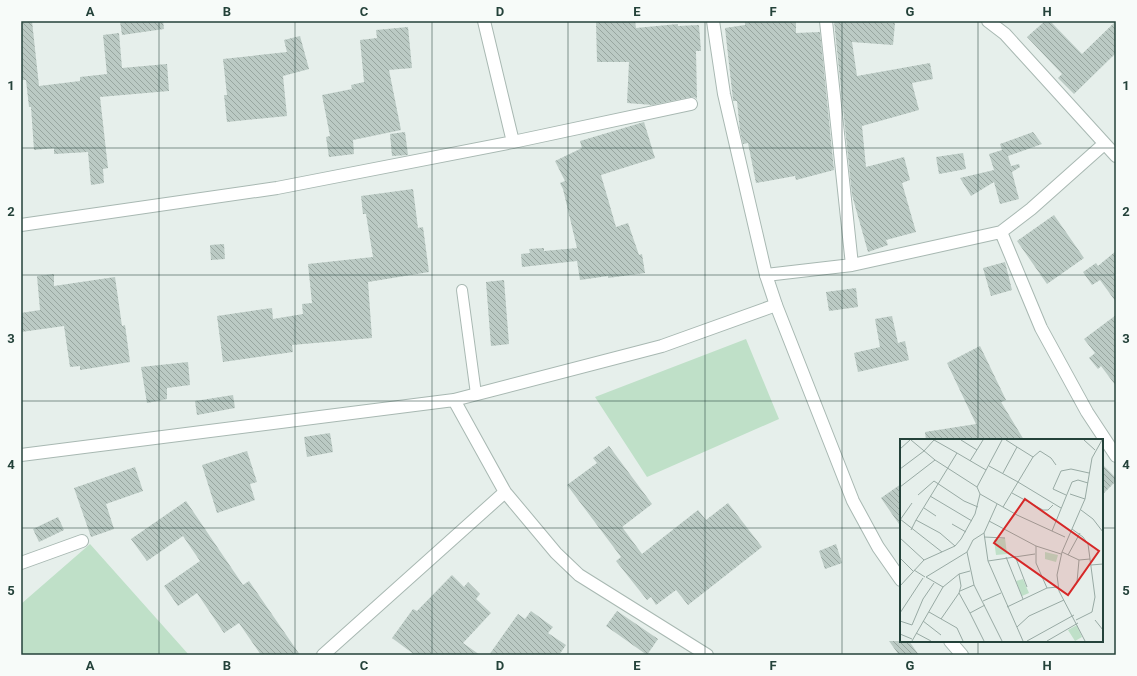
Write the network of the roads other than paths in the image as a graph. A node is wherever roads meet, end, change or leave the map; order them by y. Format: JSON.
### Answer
{"nodes":[{"id":1,"x":484,"y":21,"type":"edge"},
{"id":2,"x":713,"y":21,"type":"edge"},
{"id":3,"x":826,"y":21,"type":"edge"},
{"id":4,"x":988,"y":21,"type":"edge"},
{"id":5,"x":691,"y":104,"type":"dead end"},
{"id":6,"x":513,"y":142,"type":"junction"},
{"id":7,"x":1104,"y":144,"type":"junction"},
{"id":8,"x":1116,"y":156,"type":"edge"},
{"id":9,"x":21,"y":225,"type":"edge"},
{"id":10,"x":1002,"y":232,"type":"junction"},
{"id":11,"x":852,"y":265,"type":"junction"},
{"id":12,"x":766,"y":275,"type":"junction"},
{"id":13,"x":462,"y":290,"type":"dead end"},
{"id":14,"x":776,"y":305,"type":"junction"},
{"id":15,"x":476,"y":394,"type":"junction"},
{"id":16,"x":454,"y":400,"type":"junction"},
{"id":17,"x":21,"y":455,"type":"edge"},
{"id":18,"x":1116,"y":456,"type":"edge"},
{"id":19,"x":505,"y":492,"type":"junction"},
{"id":20,"x":82,"y":541,"type":"dead end"},
{"id":21,"x":21,"y":563,"type":"edge"},
{"id":22,"x":900,"y":579,"type":"edge"},
{"id":23,"x":951,"y":642,"type":"edge"},
{"id":24,"x":323,"y":655,"type":"edge"},
{"id":25,"x":707,"y":655,"type":"edge"},
{"id":26,"x":962,"y":655,"type":"edge"}],
"edges":[{"from":1,"to":6,"type":"street"},
{"from":2,"to":12,"type":"street"},
{"from":3,"to":11,"type":"street"},
{"from":4,"to":7,"type":"street"},
{"from":5,"to":6,"type":"street"},
{"from":6,"to":9,"type":"street"},
{"from":7,"to":8,"type":"street"},
{"from":7,"to":10,"type":"street"},
{"from":10,"to":11,"type":"street"},
{"from":10,"to":18,"type":"street"},
{"from":11,"to":12,"type":"street"},
{"from":12,"to":14,"type":"street"},
{"from":13,"to":15,"type":"lane"},
{"from":14,"to":15,"type":"street"},
{"from":14,"to":22,"type":"street"},
{"from":15,"to":16,"type":"street"},
{"from":16,"to":17,"type":"street"},
{"from":16,"to":19,"type":"street"},
{"from":19,"to":24,"type":"street"},
{"from":19,"to":25,"type":"street"},
{"from":20,"to":21,"type":"street"},
{"from":23,"to":26,"type":"street"}]}
